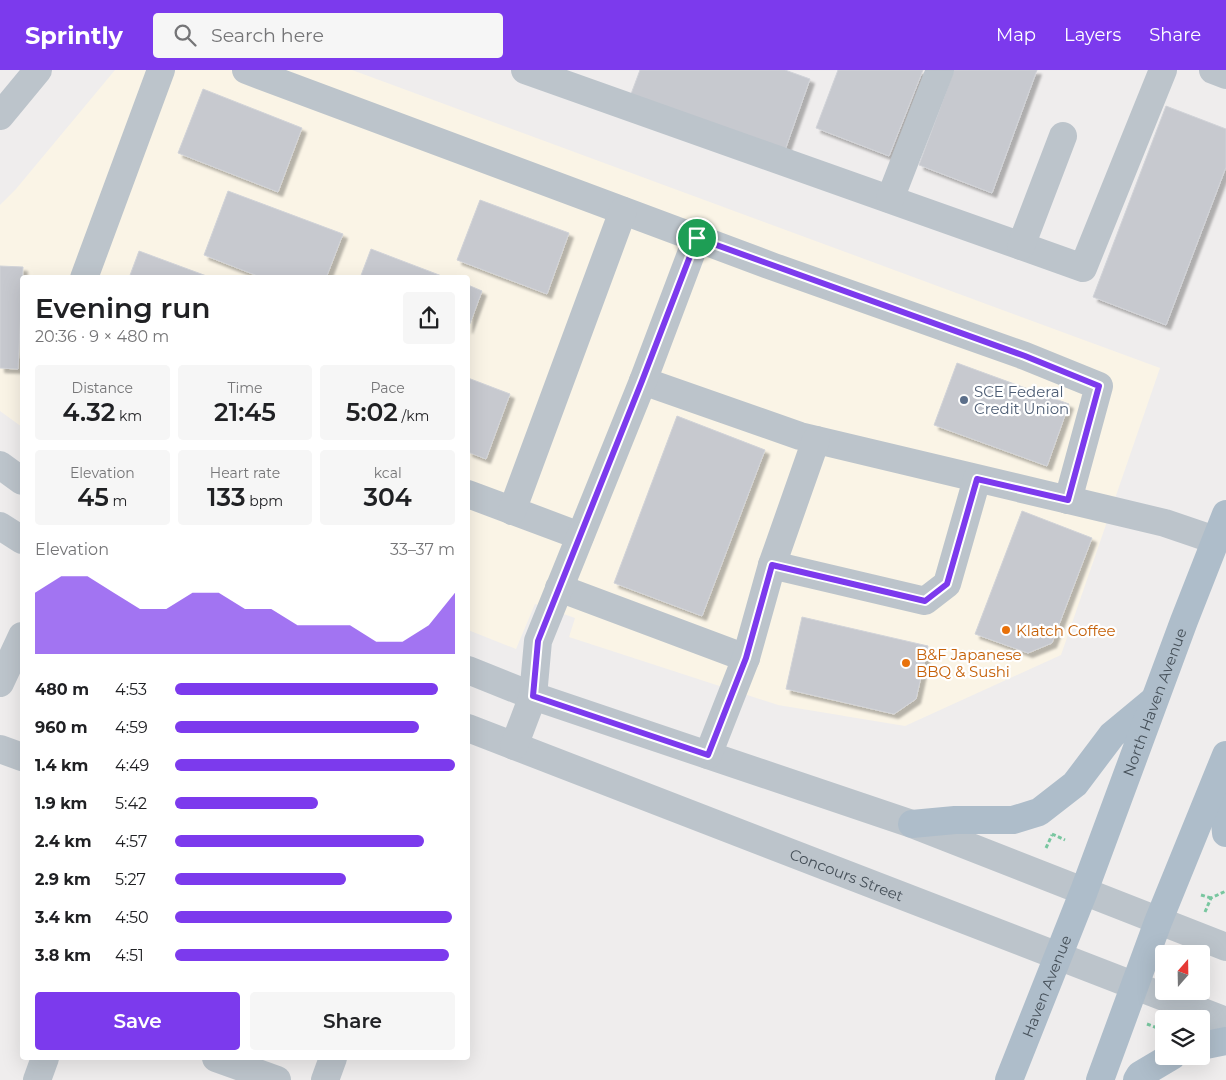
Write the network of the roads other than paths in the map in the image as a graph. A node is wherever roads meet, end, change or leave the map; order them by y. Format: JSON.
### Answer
{"nodes":[{"id":1,"x":38,"y":70,"type":"edge"},
{"id":2,"x":161,"y":70,"type":"edge"},
{"id":3,"x":246,"y":70,"type":"edge"},
{"id":4,"x":525,"y":70,"type":"edge"},
{"id":5,"x":940,"y":70,"type":"edge"},
{"id":6,"x":1163,"y":70,"type":"edge"},
{"id":7,"x":1213,"y":70,"type":"edge"},
{"id":8,"x":1226,"y":75,"type":"edge"},
{"id":9,"x":0,"y":116,"type":"edge"},
{"id":10,"x":1063,"y":136,"type":"dead end"},
{"id":11,"x":890,"y":199,"type":"junction"},
{"id":12,"x":622,"y":211,"type":"junction"},
{"id":13,"x":697,"y":238,"type":"junction"},
{"id":14,"x":1021,"y":246,"type":"junction"},
{"id":15,"x":85,"y":275,"type":"edge"},
{"id":16,"x":642,"y":381,"type":"junction"},
{"id":17,"x":816,"y":440,"type":"junction"},
{"id":18,"x":0,"y":465,"type":"edge"},
{"id":19,"x":977,"y":479,"type":"junction"},
{"id":20,"x":20,"y":480,"type":"edge"},
{"id":21,"x":470,"y":495,"type":"edge"},
{"id":22,"x":1068,"y":500,"type":"junction"},
{"id":23,"x":512,"y":511,"type":"junction"},
{"id":24,"x":1226,"y":514,"type":"edge"},
{"id":25,"x":0,"y":526,"type":"edge"},
{"id":26,"x":580,"y":536,"type":"junction"},
{"id":27,"x":20,"y":539,"type":"edge"},
{"id":28,"x":1215,"y":540,"type":"junction"},
{"id":29,"x":772,"y":565,"type":"junction"},
{"id":30,"x":559,"y":588,"type":"junction"},
{"id":31,"x":20,"y":642,"type":"edge"},
{"id":32,"x":746,"y":658,"type":"junction"},
{"id":33,"x":11,"y":669,"type":"edge"},
{"id":34,"x":470,"y":671,"type":"edge"},
{"id":35,"x":533,"y":696,"type":"junction"},
{"id":36,"x":1155,"y":700,"type":"junction"},
{"id":37,"x":470,"y":729,"type":"edge"},
{"id":38,"x":514,"y":746,"type":"junction"},
{"id":39,"x":0,"y":748,"type":"edge"},
{"id":40,"x":708,"y":755,"type":"junction"},
{"id":41,"x":20,"y":756,"type":"edge"},
{"id":42,"x":1223,"y":763,"type":"edge"},
{"id":43,"x":912,"y":824,"type":"junction"},
{"id":44,"x":1226,"y":833,"type":"edge"},
{"id":45,"x":1084,"y":891,"type":"junction"},
{"id":46,"x":1158,"y":922,"type":"junction"},
{"id":47,"x":1226,"y":946,"type":"edge"},
{"id":48,"x":1057,"y":956,"type":"junction"},
{"id":49,"x":1135,"y":985,"type":"junction"},
{"id":50,"x":1226,"y":1021,"type":"edge"},
{"id":51,"x":1226,"y":1041,"type":"edge"},
{"id":52,"x":1210,"y":1044,"type":"edge"},
{"id":53,"x":45,"y":1060,"type":"edge"},
{"id":54,"x":222,"y":1060,"type":"edge"},
{"id":55,"x":332,"y":1060,"type":"edge"},
{"id":56,"x":1157,"y":1065,"type":"edge"},
{"id":57,"x":37,"y":1080,"type":"edge"},
{"id":58,"x":277,"y":1080,"type":"edge"},
{"id":59,"x":325,"y":1080,"type":"edge"},
{"id":60,"x":1009,"y":1080,"type":"edge"},
{"id":61,"x":1100,"y":1080,"type":"edge"},
{"id":62,"x":1137,"y":1080,"type":"edge"}],
"edges":[{"from":1,"to":9,"type":"street"},
{"from":2,"to":15,"type":"street"},
{"from":3,"to":12,"type":"street"},
{"from":4,"to":11,"type":"street"},
{"from":5,"to":11,"type":"street"},
{"from":6,"to":14,"type":"street"},
{"from":7,"to":8,"type":"street"},
{"from":10,"to":14,"type":"street"},
{"from":11,"to":14,"type":"street"},
{"from":12,"to":13,"type":"street"},
{"from":12,"to":23,"type":"street"},
{"from":13,"to":16,"type":"street"},
{"from":13,"to":22,"type":"street"},
{"from":16,"to":17,"type":"street"},
{"from":16,"to":26,"type":"street"},
{"from":17,"to":19,"type":"street"},
{"from":17,"to":29,"type":"street"},
{"from":18,"to":20,"type":"street"},
{"from":19,"to":22,"type":"street"},
{"from":19,"to":29,"type":"street"},
{"from":21,"to":23,"type":"street"},
{"from":22,"to":28,"type":"street"},
{"from":23,"to":26,"type":"street"},
{"from":24,"to":28,"type":"main road","name":"North Haven Avenue"},
{"from":25,"to":27,"type":"street"},
{"from":26,"to":30,"type":"street"},
{"from":28,"to":36,"type":"main road","name":"North Haven Avenue"},
{"from":29,"to":32,"type":"street"},
{"from":30,"to":32,"type":"street"},
{"from":30,"to":35,"type":"street"},
{"from":31,"to":33,"type":"street"},
{"from":32,"to":40,"type":"street"},
{"from":34,"to":35,"type":"street"},
{"from":35,"to":38,"type":"street"},
{"from":35,"to":40,"type":"street"},
{"from":36,"to":43,"type":"main road"},
{"from":36,"to":45,"type":"main road","name":"North Haven Avenue"},
{"from":37,"to":38,"type":"street","name":"Concours Street"},
{"from":38,"to":48,"type":"street","name":"Concours Street"},
{"from":39,"to":41,"type":"street"},
{"from":40,"to":43,"type":"street"},
{"from":42,"to":44,"type":"main road"},
{"from":42,"to":46,"type":"main road"},
{"from":43,"to":45,"type":"street"},
{"from":45,"to":46,"type":"street"},
{"from":45,"to":48,"type":"main road","name":"Haven Avenue"},
{"from":46,"to":47,"type":"street"},
{"from":46,"to":49,"type":"main road"},
{"from":48,"to":49,"type":"street","name":"Concours Street"},
{"from":48,"to":60,"type":"main road","name":"Haven Avenue"},
{"from":49,"to":50,"type":"street","name":"Concours Street"},
{"from":49,"to":61,"type":"main road"},
{"from":51,"to":52,"type":"main road"},
{"from":53,"to":57,"type":"street"},
{"from":54,"to":58,"type":"street"},
{"from":55,"to":59,"type":"street"},
{"from":56,"to":62,"type":"main road"}]}
